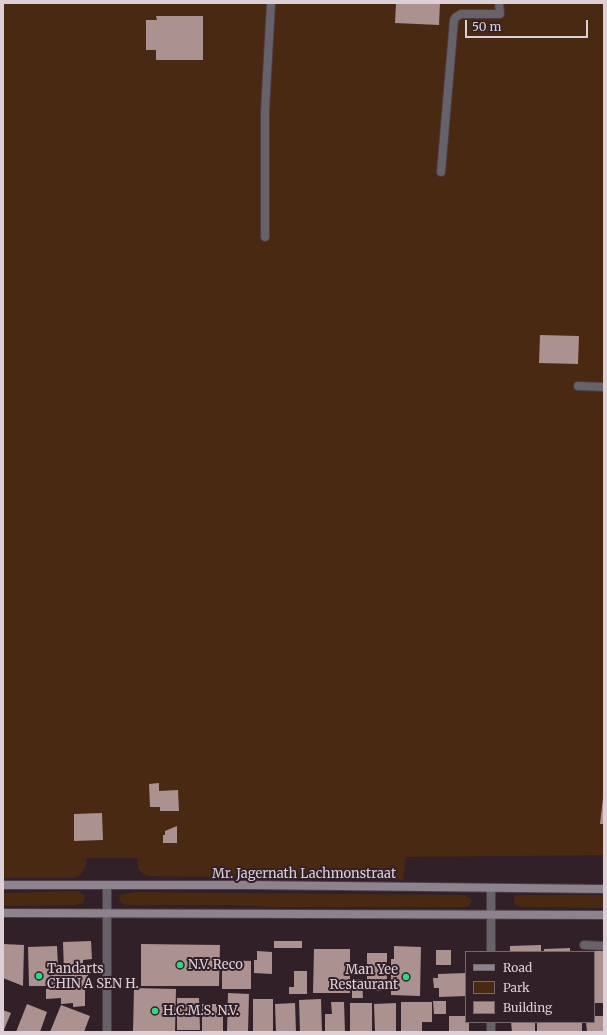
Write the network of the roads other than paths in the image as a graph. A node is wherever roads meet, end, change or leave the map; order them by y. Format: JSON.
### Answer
{"nodes":[{"id":1,"x":271,"y":3,"type":"edge"},
{"id":2,"x":499,"y":3,"type":"edge"},
{"id":3,"x":441,"y":172,"type":"dead end"},
{"id":4,"x":265,"y":237,"type":"dead end"},
{"id":5,"x":578,"y":386,"type":"dead end"},
{"id":6,"x":604,"y":387,"type":"edge"},
{"id":7,"x":3,"y":885,"type":"edge"},
{"id":8,"x":107,"y":885,"type":"junction"},
{"id":9,"x":491,"y":888,"type":"junction"},
{"id":10,"x":604,"y":889,"type":"edge"},
{"id":11,"x":3,"y":913,"type":"edge"},
{"id":12,"x":108,"y":913,"type":"junction"},
{"id":13,"x":491,"y":915,"type":"junction"},
{"id":14,"x":604,"y":916,"type":"edge"},
{"id":15,"x":584,"y":946,"type":"dead end"},
{"id":16,"x":604,"y":946,"type":"edge"},
{"id":17,"x":491,"y":951,"type":"edge"},
{"id":18,"x":107,"y":1032,"type":"edge"}],
"edges":[{"from":1,"to":4,"type":"street"},
{"from":2,"to":3,"type":"street"},
{"from":5,"to":6,"type":"street"},
{"from":7,"to":8,"type":"main road","name":"Mr. Jagernath Lachmonstraat"},
{"from":8,"to":9,"type":"main road","name":"Mr. Jagernath Lachmonstraat"},
{"from":8,"to":12,"type":"street"},
{"from":9,"to":10,"type":"main road","name":"Mr. Jagernath Lachmonstraat"},
{"from":9,"to":13,"type":"street"},
{"from":11,"to":12,"type":"main road"},
{"from":12,"to":13,"type":"main road"},
{"from":12,"to":18,"type":"street"},
{"from":13,"to":14,"type":"main road"},
{"from":13,"to":17,"type":"street"},
{"from":15,"to":16,"type":"street"}]}
